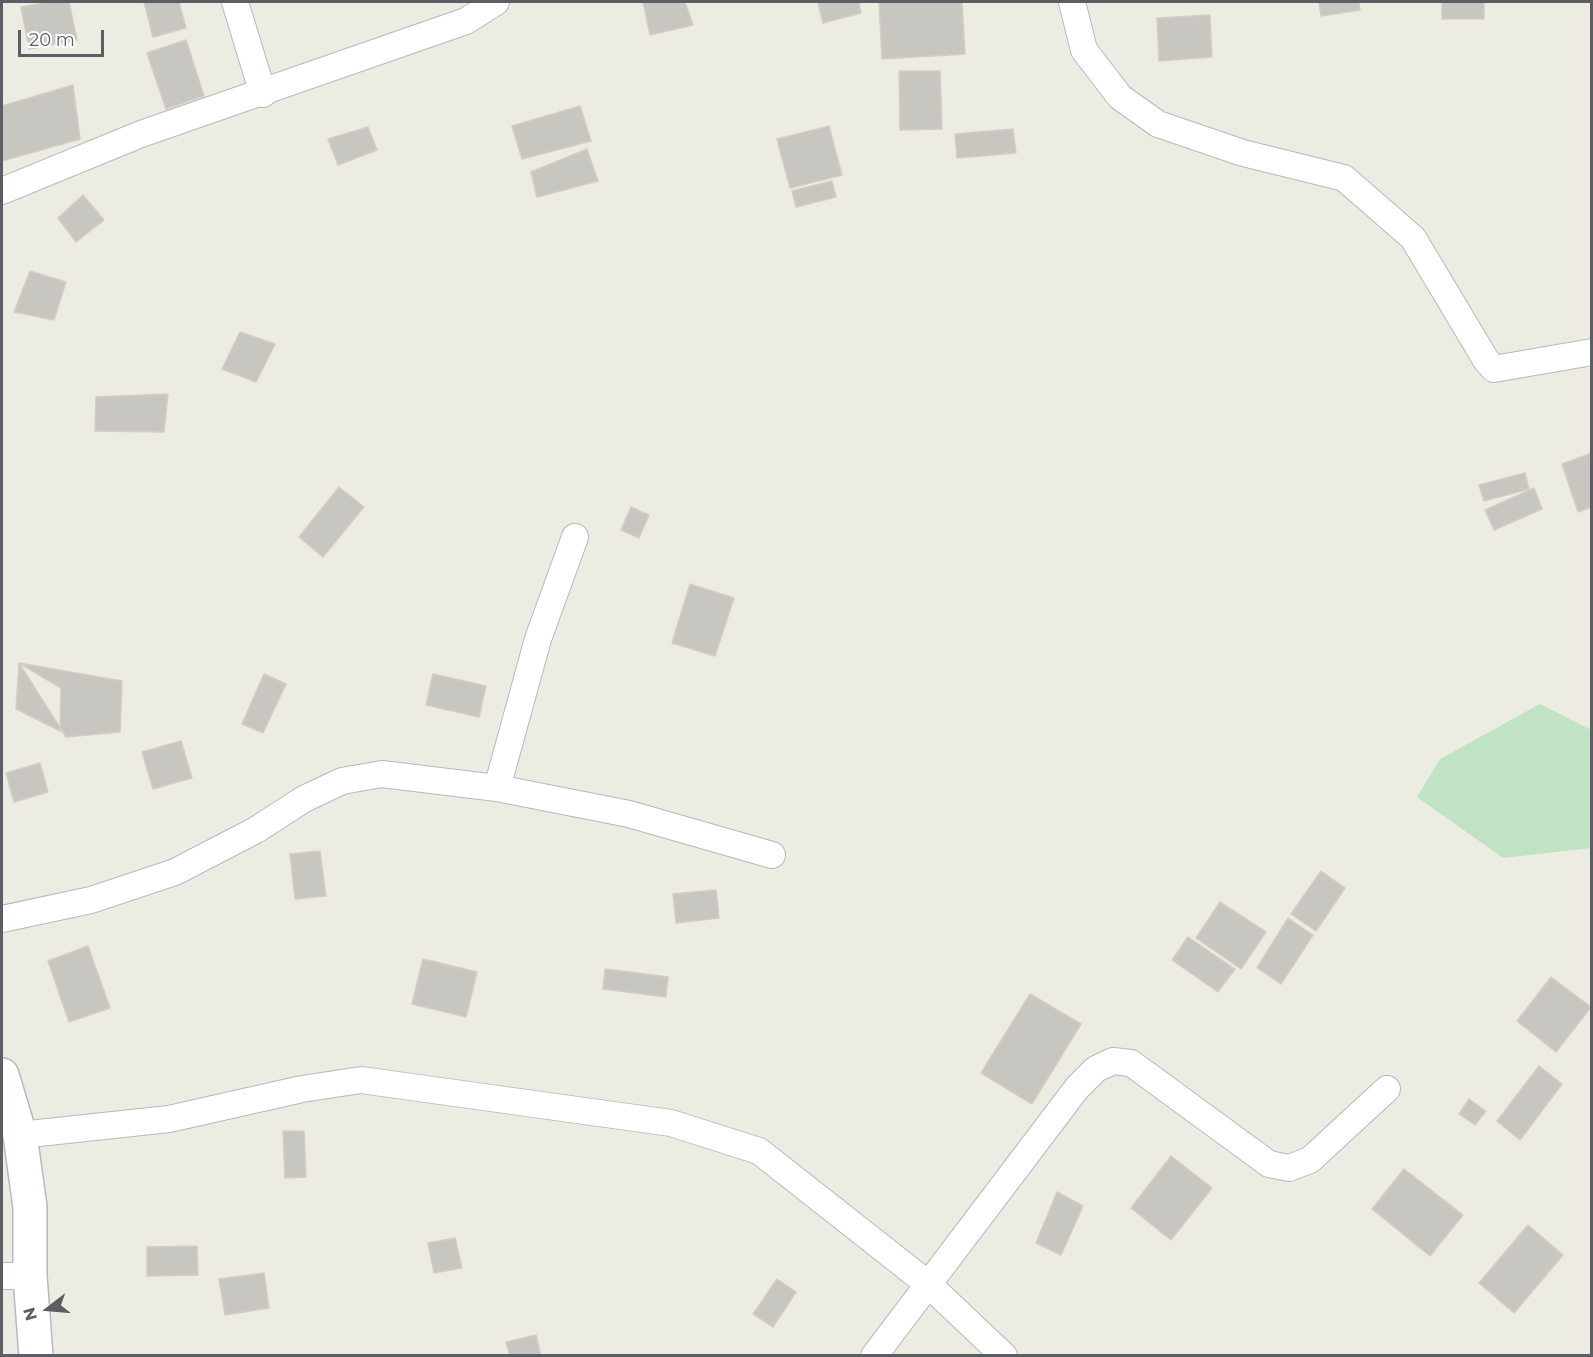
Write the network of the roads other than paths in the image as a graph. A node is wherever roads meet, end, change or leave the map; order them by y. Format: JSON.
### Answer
{"nodes":[{"id":1,"x":235,"y":2,"type":"edge"},
{"id":2,"x":496,"y":2,"type":"edge"},
{"id":3,"x":1072,"y":2,"type":"edge"},
{"id":4,"x":463,"y":11,"type":"edge"},
{"id":5,"x":263,"y":94,"type":"junction"},
{"id":6,"x":2,"y":191,"type":"edge"},
{"id":7,"x":1592,"y":352,"type":"edge"},
{"id":8,"x":575,"y":537,"type":"dead end"},
{"id":9,"x":497,"y":788,"type":"junction"},
{"id":10,"x":772,"y":855,"type":"dead end"},
{"id":11,"x":2,"y":919,"type":"edge"},
{"id":12,"x":2,"y":1074,"type":"edge"},
{"id":13,"x":1387,"y":1089,"type":"dead end"},
{"id":14,"x":20,"y":1135,"type":"junction"},
{"id":15,"x":16,"y":1276,"type":"edge"},
{"id":16,"x":928,"y":1284,"type":"junction"},
{"id":17,"x":36,"y":1356,"type":"edge"},
{"id":18,"x":874,"y":1356,"type":"edge"},
{"id":19,"x":1004,"y":1356,"type":"edge"}],
"edges":[{"from":1,"to":5,"type":"street"},
{"from":2,"to":4,"type":"street"},
{"from":3,"to":7,"type":"street"},
{"from":4,"to":5,"type":"street"},
{"from":5,"to":6,"type":"street"},
{"from":8,"to":9,"type":"street"},
{"from":9,"to":10,"type":"street"},
{"from":9,"to":11,"type":"street"},
{"from":12,"to":14,"type":"street"},
{"from":13,"to":16,"type":"street"},
{"from":14,"to":15,"type":"street"},
{"from":14,"to":16,"type":"street"},
{"from":15,"to":17,"type":"street"},
{"from":16,"to":18,"type":"street"},
{"from":16,"to":19,"type":"street"}]}
